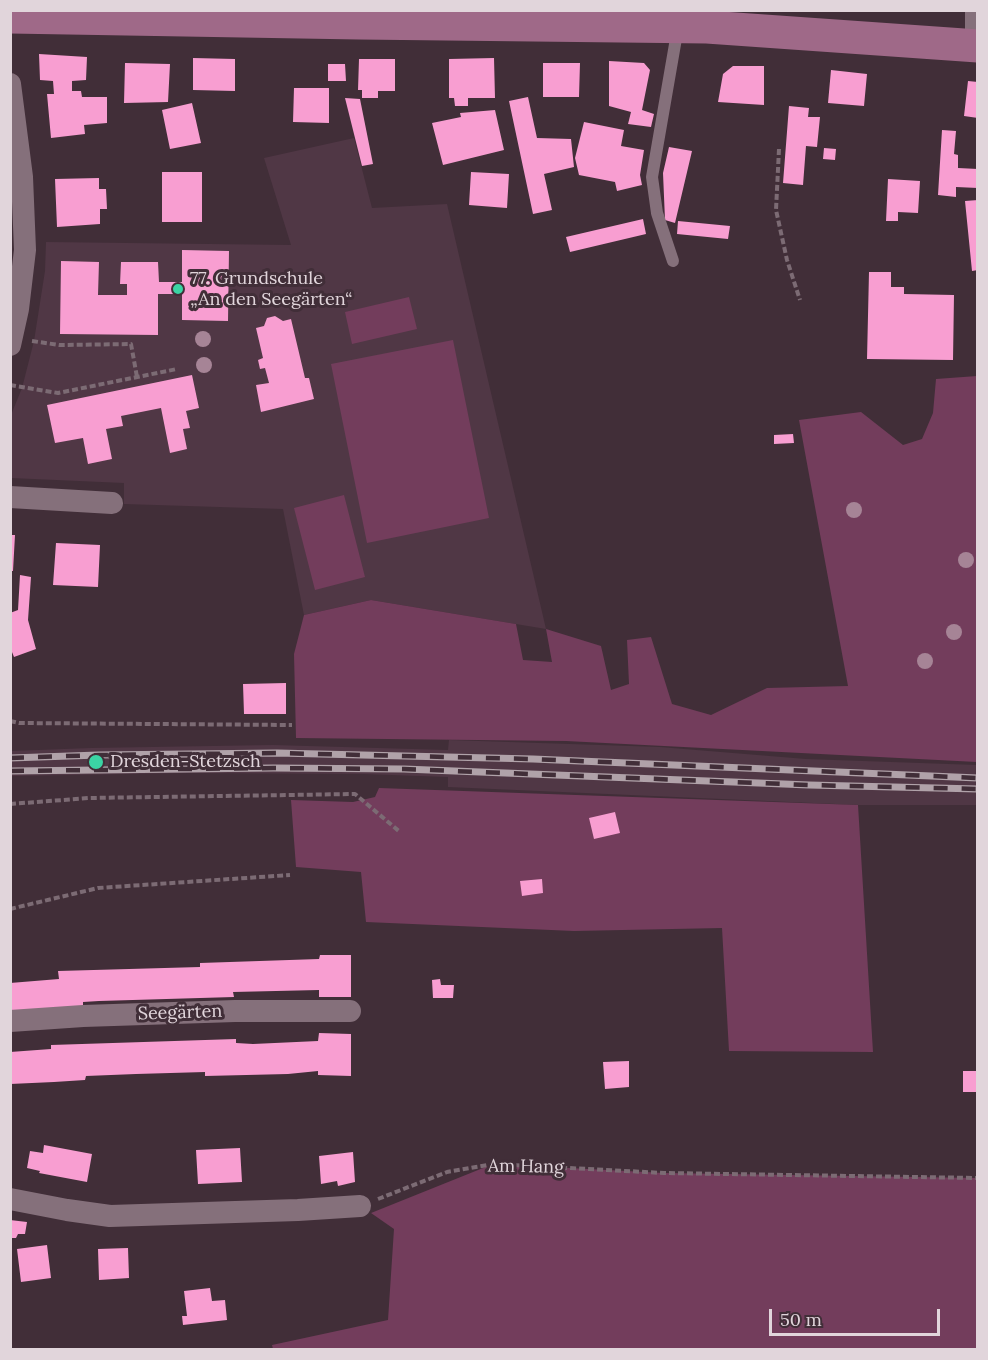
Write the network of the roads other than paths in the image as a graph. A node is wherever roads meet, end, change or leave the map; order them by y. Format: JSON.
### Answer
{"nodes":[{"id":1,"x":971,"y":10,"type":"edge"},
{"id":2,"x":10,"y":17,"type":"edge"},
{"id":3,"x":697,"y":21,"type":"edge"},
{"id":4,"x":974,"y":45,"type":"edge"},
{"id":5,"x":10,"y":84,"type":"edge"},
{"id":6,"x":673,"y":261,"type":"dead end"},
{"id":7,"x":12,"y":341,"type":"edge"},
{"id":8,"x":10,"y":498,"type":"edge"},
{"id":9,"x":112,"y":503,"type":"dead end"},
{"id":10,"x":350,"y":1011,"type":"dead end"},
{"id":11,"x":10,"y":1021,"type":"edge"},
{"id":12,"x":10,"y":1199,"type":"edge"},
{"id":13,"x":360,"y":1206,"type":"road end"}],
"edges":[{"from":1,"to":4,"type":"lane"},
{"from":2,"to":3,"type":"main road"},
{"from":3,"to":4,"type":"main road"},
{"from":3,"to":6,"type":"lane"},
{"from":5,"to":7,"type":"street"},
{"from":8,"to":9,"type":"street"},
{"from":10,"to":11,"type":"street","name":"Seegärten"},
{"from":12,"to":13,"type":"street"}]}
